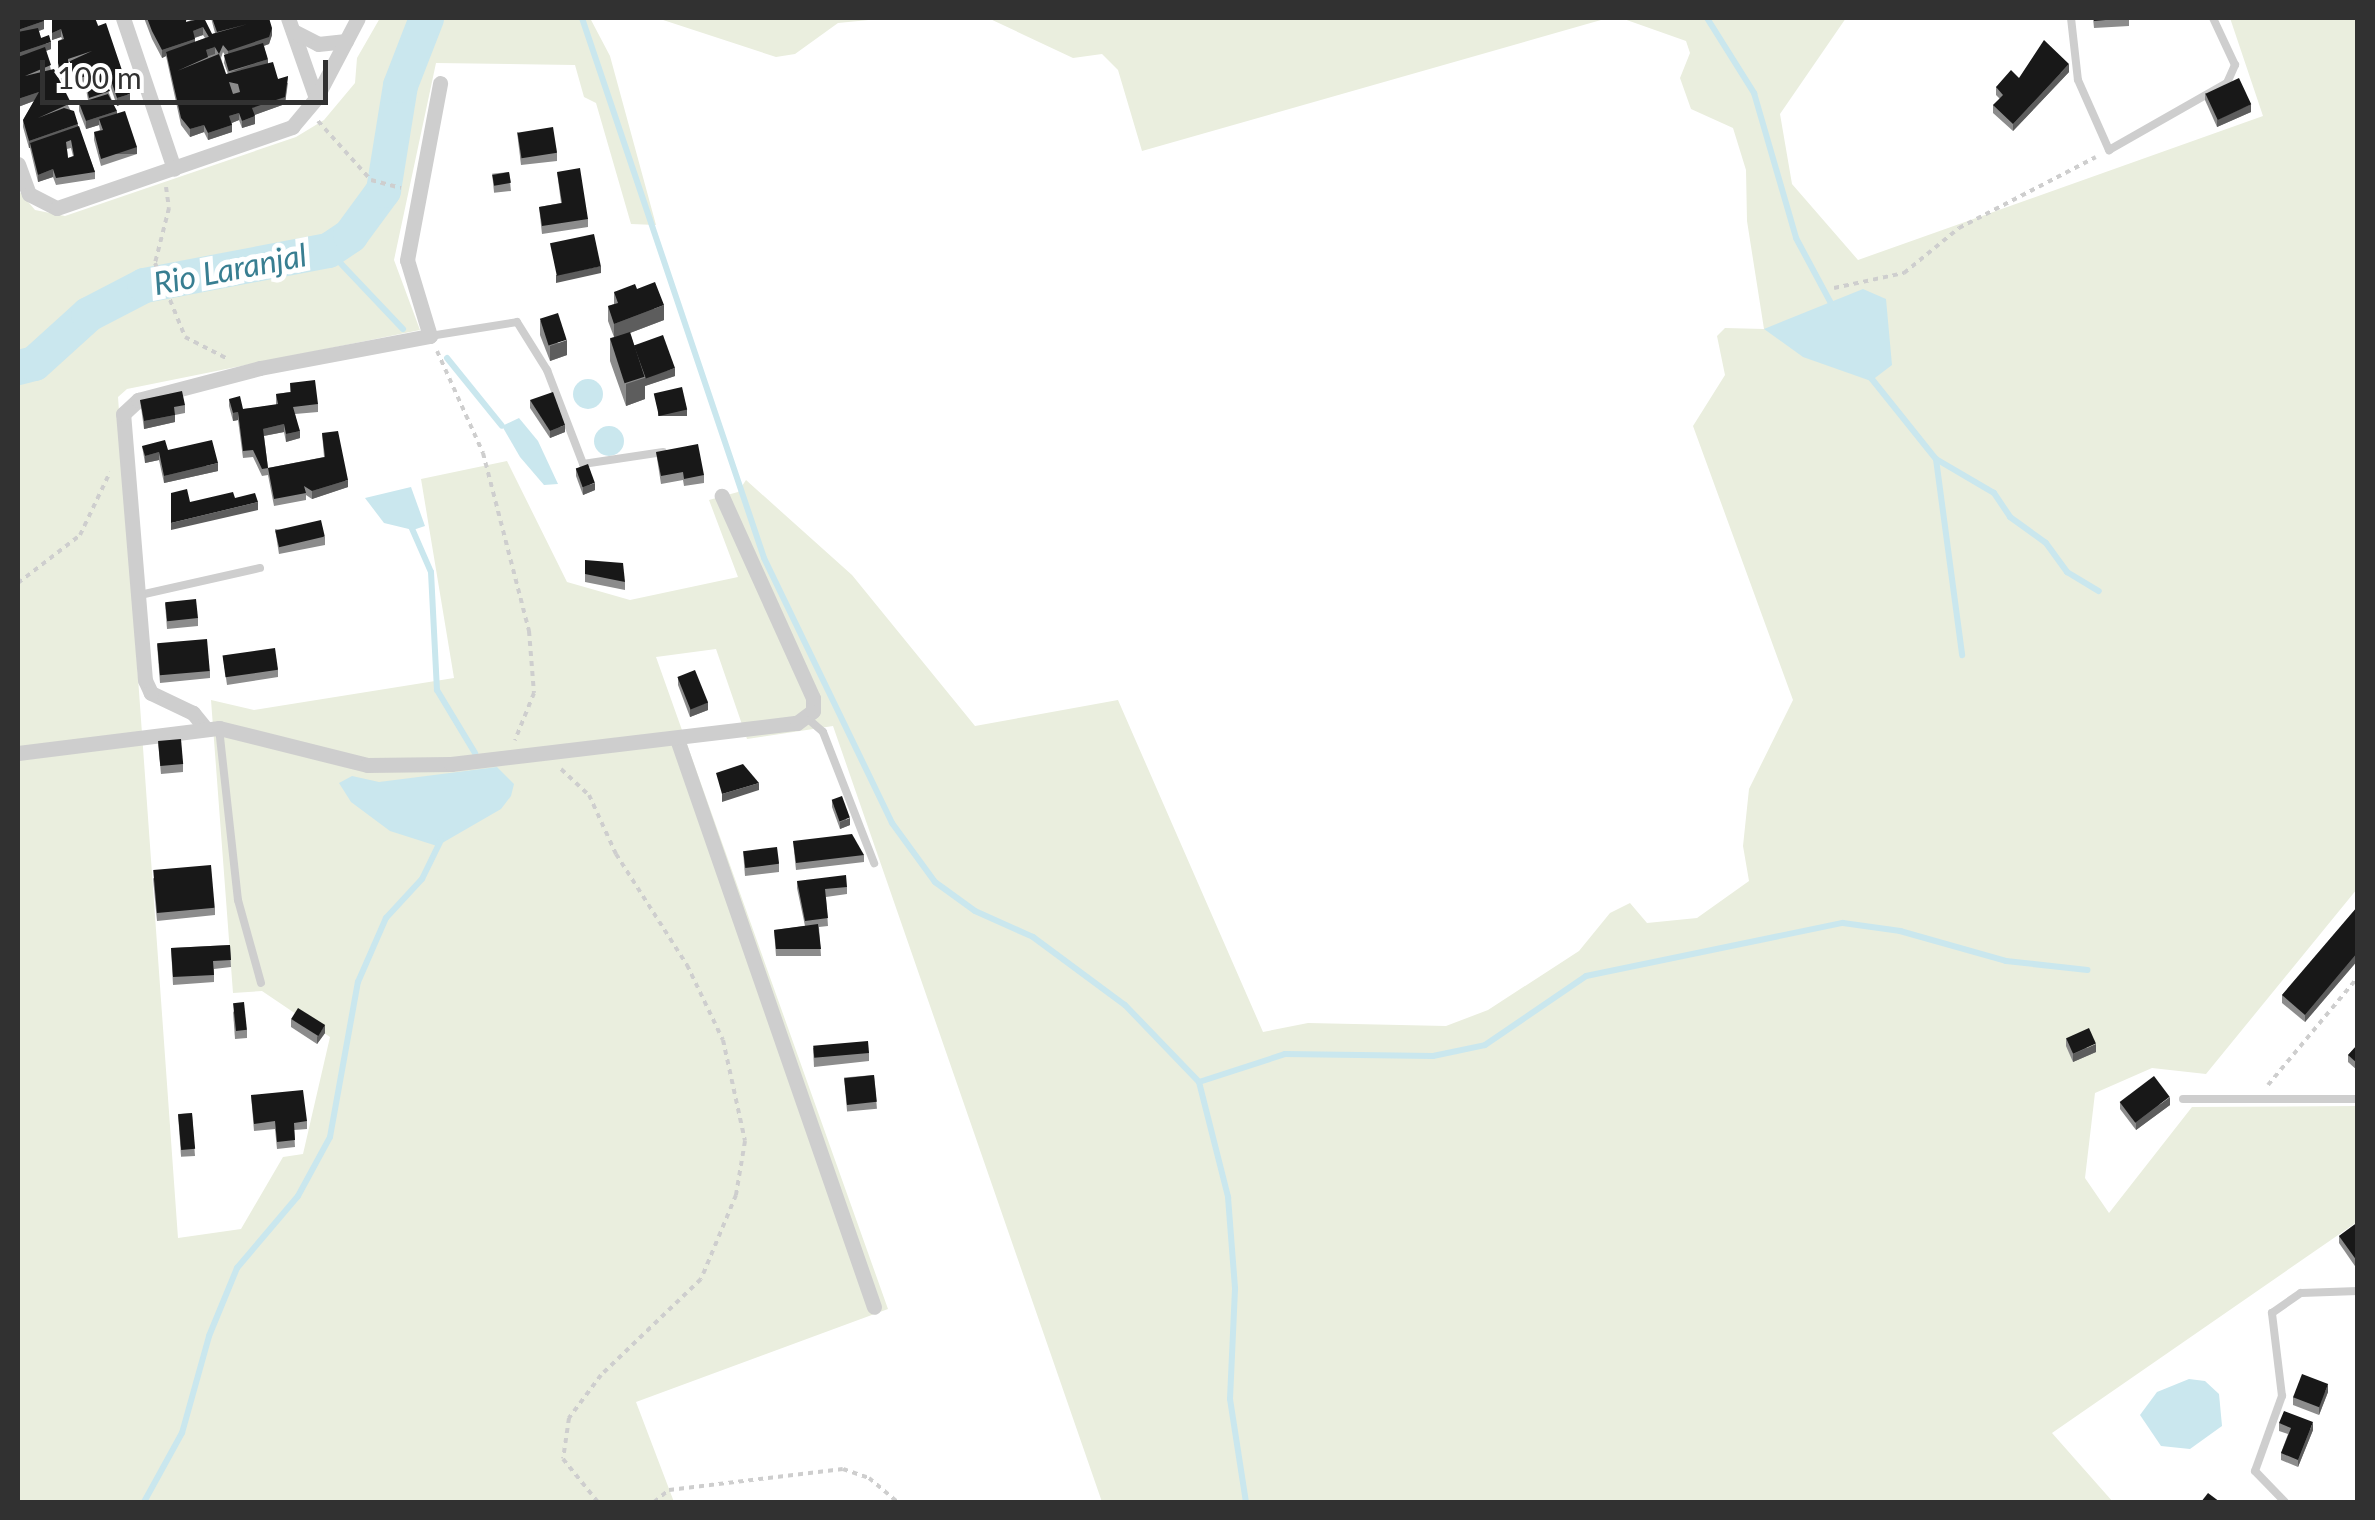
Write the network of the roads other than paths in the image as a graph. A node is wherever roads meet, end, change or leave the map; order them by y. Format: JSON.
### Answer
{"nodes":[{"id":1,"x":124,"y":18,"type":"edge"},
{"id":2,"x":358,"y":18,"type":"edge"},
{"id":3,"x":2071,"y":18,"type":"edge"},
{"id":4,"x":2213,"y":18,"type":"edge"},
{"id":5,"x":291,"y":24,"type":"edge"},
{"id":6,"x":346,"y":41,"type":"junction"},
{"id":7,"x":440,"y":83,"type":"dead end"},
{"id":8,"x":316,"y":98,"type":"junction"},
{"id":9,"x":18,"y":164,"type":"edge"},
{"id":10,"x":168,"y":171,"type":"junction"},
{"id":11,"x":430,"y":336,"type":"junction"},
{"id":12,"x":670,"y":450,"type":"edge"},
{"id":13,"x":722,"y":496,"type":"dead end"},
{"id":14,"x":260,"y":568,"type":"dead end"},
{"id":15,"x":140,"y":595,"type":"junction"},
{"id":16,"x":807,"y":718,"type":"junction"},
{"id":17,"x":213,"y":728,"type":"junction"},
{"id":18,"x":676,"y":739,"type":"junction"},
{"id":19,"x":18,"y":753,"type":"edge"},
{"id":20,"x":874,"y":863,"type":"dead end"},
{"id":21,"x":261,"y":983,"type":"dead end"},
{"id":22,"x":2183,"y":1099,"type":"dead end"},
{"id":23,"x":2358,"y":1099,"type":"edge"},
{"id":24,"x":2358,"y":1291,"type":"edge"},
{"id":25,"x":874,"y":1308,"type":"dead end"},
{"id":26,"x":2285,"y":1502,"type":"edge"}],
"edges":[{"from":1,"to":10,"type":"street"},
{"from":2,"to":6,"type":"street"},
{"from":3,"to":4,"type":"lane"},
{"from":5,"to":6,"type":"street"},
{"from":5,"to":8,"type":"street"},
{"from":6,"to":8,"type":"street"},
{"from":7,"to":11,"type":"street"},
{"from":8,"to":10,"type":"street"},
{"from":9,"to":10,"type":"street"},
{"from":11,"to":12,"type":"lane"},
{"from":11,"to":15,"type":"street"},
{"from":13,"to":16,"type":"street"},
{"from":14,"to":15,"type":"lane"},
{"from":15,"to":17,"type":"street"},
{"from":16,"to":18,"type":"street"},
{"from":16,"to":20,"type":"lane"},
{"from":17,"to":18,"type":"street"},
{"from":17,"to":19,"type":"street"},
{"from":17,"to":21,"type":"lane"},
{"from":18,"to":25,"type":"street"},
{"from":22,"to":23,"type":"lane"},
{"from":24,"to":26,"type":"lane"}]}
